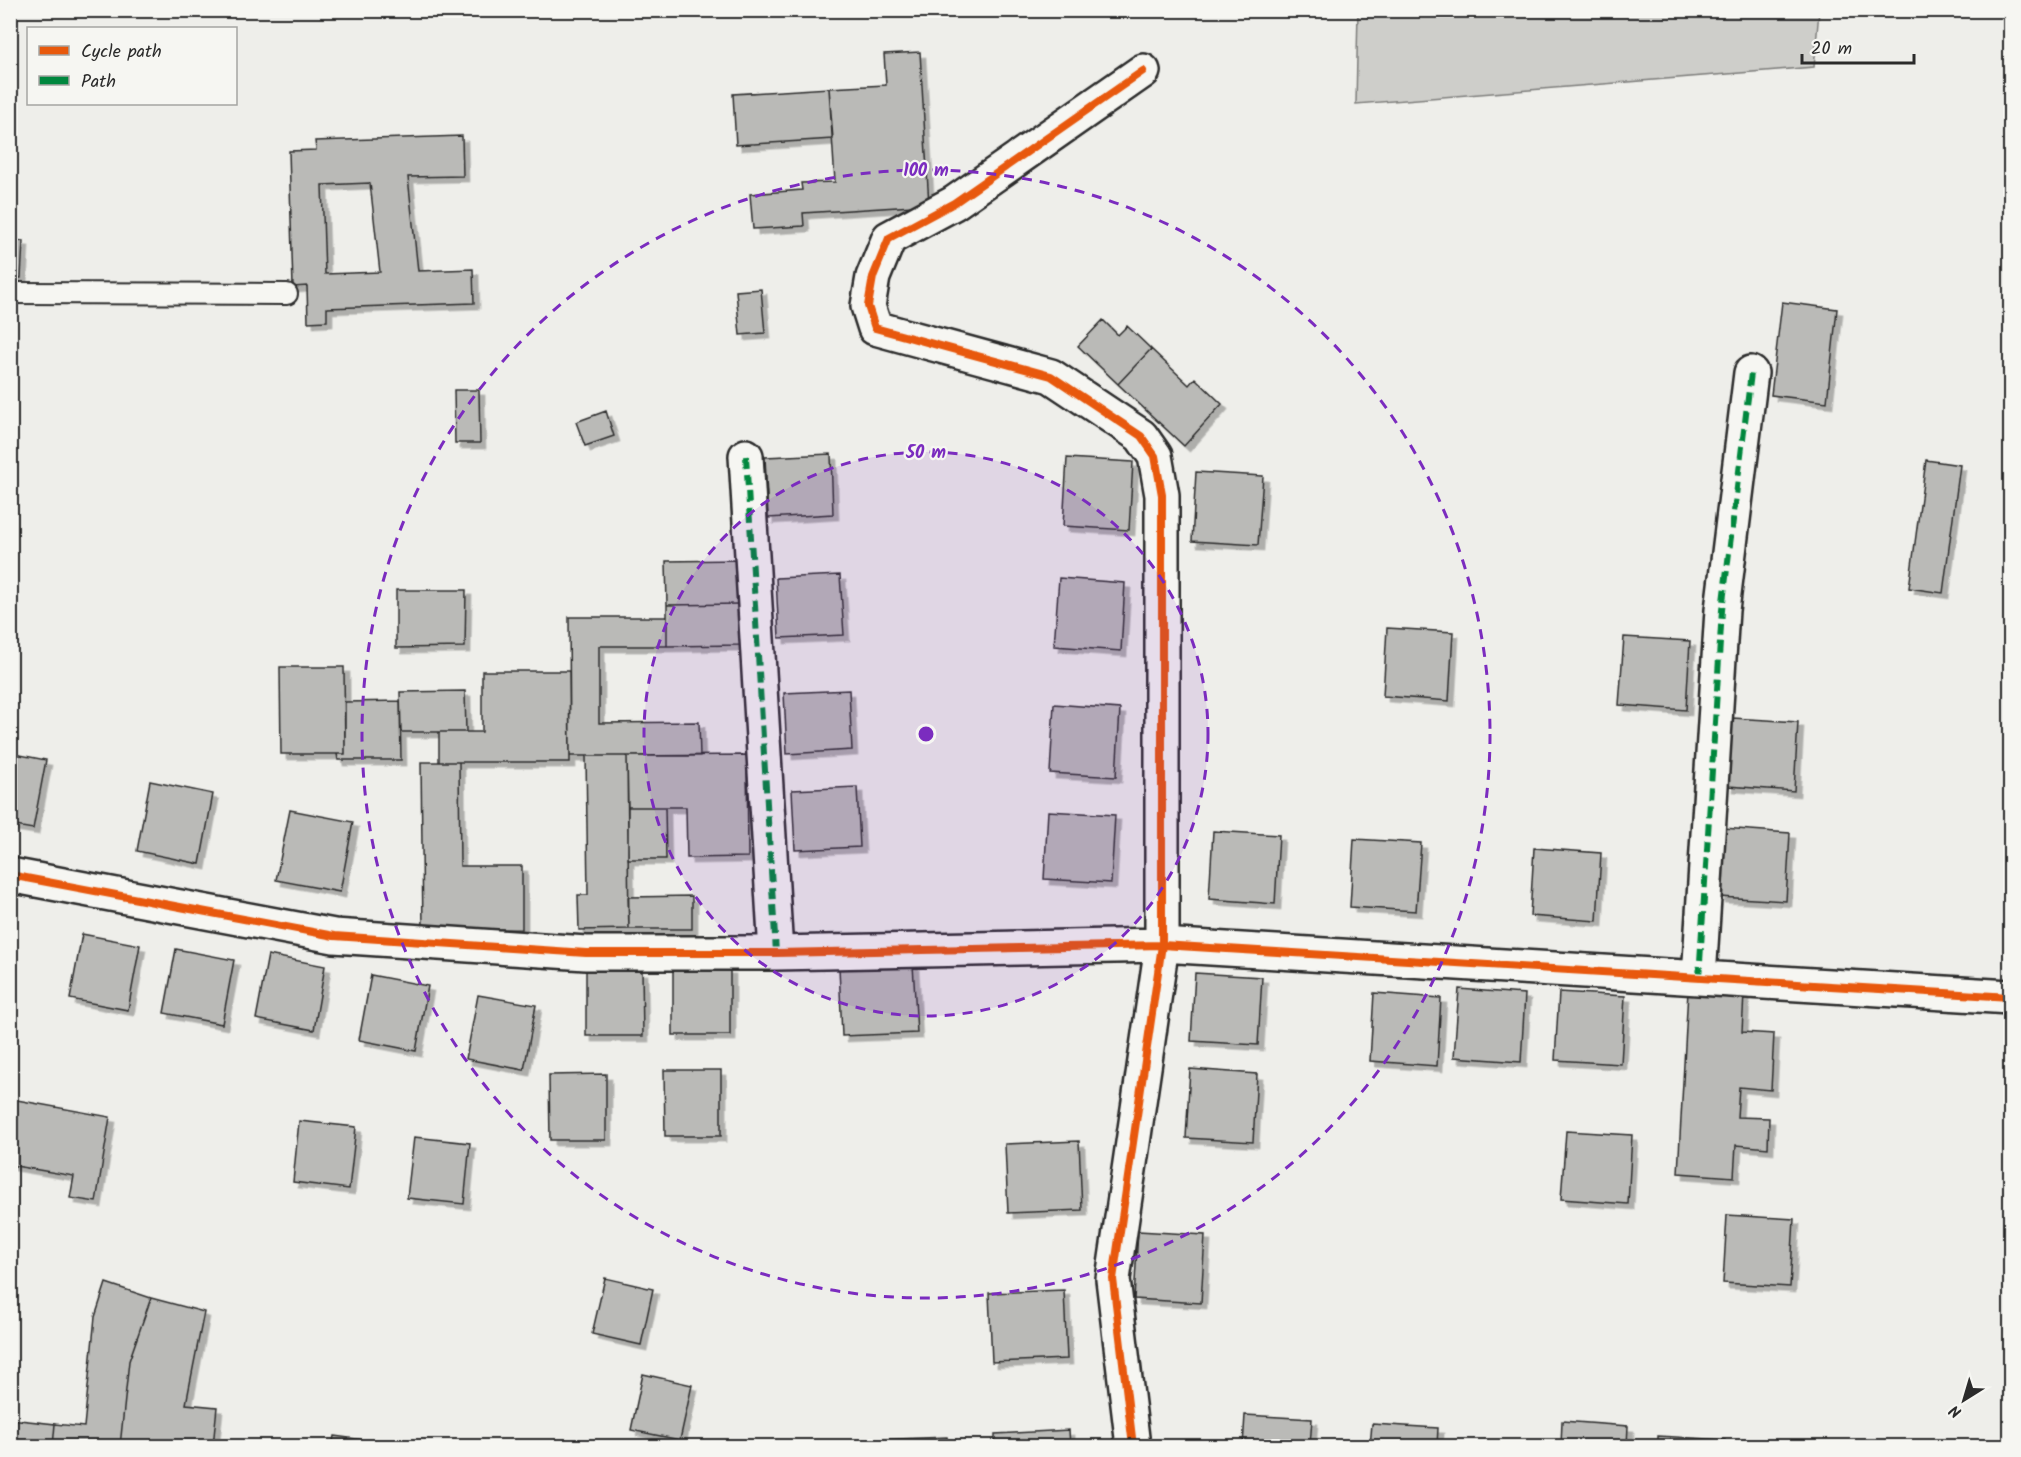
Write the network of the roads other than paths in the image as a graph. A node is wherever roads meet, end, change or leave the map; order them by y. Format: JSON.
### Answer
{"nodes":[{"id":1,"x":1143,"y":71,"type":"dead end"},
{"id":2,"x":10,"y":293,"type":"edge"},
{"id":3,"x":287,"y":294,"type":"dead end"},
{"id":4,"x":1751,"y":373,"type":"dead end"},
{"id":5,"x":746,"y":456,"type":"dead end"},
{"id":6,"x":10,"y":875,"type":"edge"},
{"id":7,"x":1162,"y":945,"type":"junction"},
{"id":8,"x":776,"y":953,"type":"junction"},
{"id":9,"x":1699,"y":978,"type":"junction"},
{"id":10,"x":2010,"y":997,"type":"edge"},
{"id":11,"x":1132,"y":1446,"type":"edge"}],
"edges":[{"from":1,"to":7,"type":"street"},
{"from":2,"to":3,"type":"lane"},
{"from":4,"to":9,"type":"street"},
{"from":5,"to":8,"type":"street"},
{"from":6,"to":8,"type":"street"},
{"from":7,"to":8,"type":"street"},
{"from":7,"to":9,"type":"street"},
{"from":7,"to":11,"type":"street"},
{"from":9,"to":10,"type":"street"}]}
